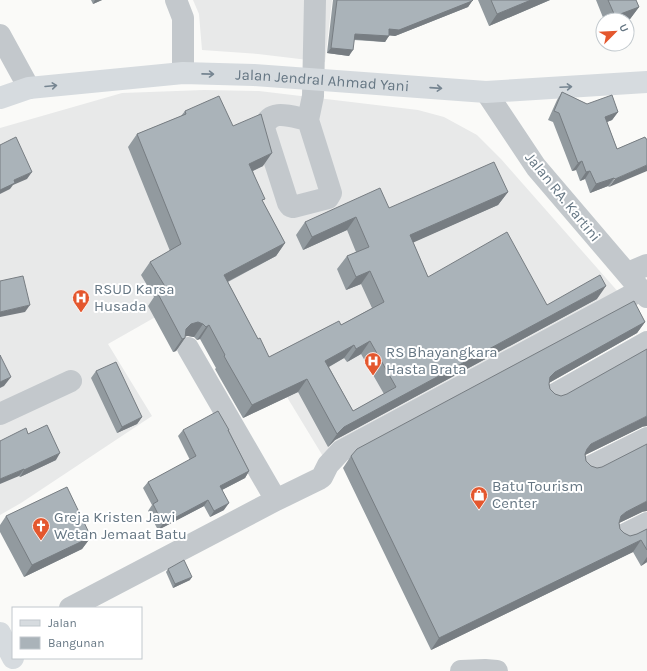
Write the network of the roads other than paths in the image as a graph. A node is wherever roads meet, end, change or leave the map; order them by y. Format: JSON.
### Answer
{"nodes":[{"id":1,"x":176,"y":0,"type":"edge"},
{"id":2,"x":315,"y":0,"type":"edge"},
{"id":3,"x":0,"y":35,"type":"edge"},
{"id":4,"x":183,"y":73,"type":"junction"},
{"id":5,"x":313,"y":80,"type":"junction"},
{"id":6,"x":647,"y":82,"type":"edge"},
{"id":7,"x":29,"y":88,"type":"junction"},
{"id":8,"x":486,"y":92,"type":"junction"},
{"id":9,"x":0,"y":98,"type":"edge"},
{"id":10,"x":308,"y":120,"type":"dead end"},
{"id":11,"x":637,"y":269,"type":"edge"},
{"id":12,"x":644,"y":294,"type":"edge"},
{"id":13,"x":647,"y":342,"type":"edge"},
{"id":14,"x":188,"y":348,"type":"edge"},
{"id":15,"x":71,"y":381,"type":"dead end"},
{"id":16,"x":552,"y":395,"type":"edge"},
{"id":17,"x":0,"y":414,"type":"edge"},
{"id":18,"x":647,"y":438,"type":"edge"},
{"id":19,"x":589,"y":467,"type":"edge"},
{"id":20,"x":276,"y":500,"type":"junction"},
{"id":21,"x":647,"y":523,"type":"edge"},
{"id":22,"x":623,"y":535,"type":"edge"},
{"id":23,"x":72,"y":607,"type":"edge"},
{"id":24,"x":14,"y":659,"type":"edge"},
{"id":25,"x":20,"y":671,"type":"edge"},
{"id":26,"x":461,"y":671,"type":"edge"},
{"id":27,"x":497,"y":671,"type":"edge"}],
"edges":[{"from":1,"to":4,"type":"street"},
{"from":2,"to":5,"type":"street"},
{"from":3,"to":7,"type":"street"},
{"from":4,"to":5,"type":"main road","name":"Jalan Jendral Ahmad Yani","one_way":true},
{"from":7,"to":4,"type":"main road","name":"Jalan Jendral Ahmad Yani","one_way":true},
{"from":5,"to":8,"type":"main road","name":"Jalan Jendral Ahmad Yani","one_way":true},
{"from":5,"to":10,"type":"street"},
{"from":8,"to":6,"type":"main road","name":"Jalan Jendral Ahmad Yani","one_way":true},
{"from":7,"to":9,"type":"main road","name":"Jalan Jendral Ahmad Yani"},
{"from":8,"to":11,"type":"street","name":"Jalan RA. Kartini"},
{"from":11,"to":12,"type":"street","name":"Jalan RA. Kartini"},
{"from":12,"to":20,"type":"street"},
{"from":13,"to":16,"type":"street"},
{"from":14,"to":20,"type":"street"},
{"from":15,"to":17,"type":"street"},
{"from":18,"to":19,"type":"street"},
{"from":20,"to":23,"type":"street"},
{"from":21,"to":22,"type":"street"},
{"from":24,"to":25,"type":"main road"},
{"from":26,"to":27,"type":"street"}]}
